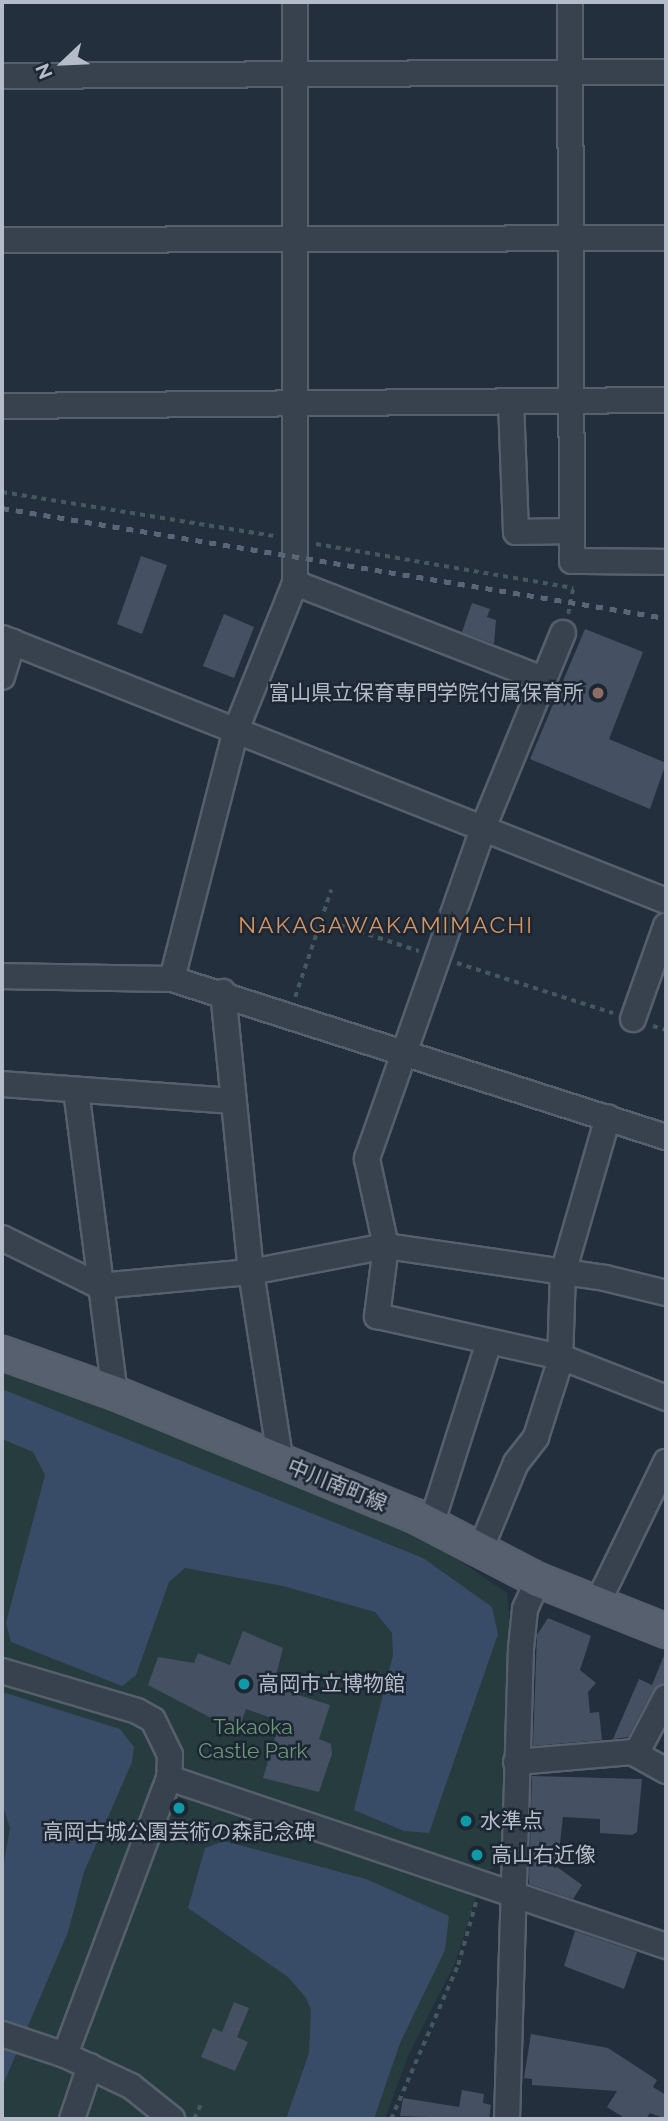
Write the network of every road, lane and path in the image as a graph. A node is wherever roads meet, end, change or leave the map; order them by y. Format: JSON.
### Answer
{"nodes":[{"id":1,"x":295,"y":2,"type":"edge"},
{"id":2,"x":570,"y":2,"type":"edge"},
{"id":3,"x":571,"y":72,"type":"junction"},
{"id":4,"x":666,"y":72,"type":"edge"},
{"id":5,"x":294,"y":73,"type":"junction"},
{"id":6,"x":2,"y":76,"type":"edge"},
{"id":7,"x":574,"y":238,"type":"junction"},
{"id":8,"x":666,"y":238,"type":"edge"},
{"id":9,"x":296,"y":239,"type":"junction"},
{"id":10,"x":2,"y":240,"type":"edge"},
{"id":11,"x":666,"y":400,"type":"edge"},
{"id":12,"x":576,"y":401,"type":"junction"},
{"id":13,"x":511,"y":402,"type":"junction"},
{"id":14,"x":295,"y":405,"type":"junction"},
{"id":15,"x":2,"y":406,"type":"edge"},
{"id":16,"x":572,"y":531,"type":"junction"},
{"id":17,"x":572,"y":561,"type":"junction"},
{"id":18,"x":666,"y":562,"type":"edge"},
{"id":19,"x":295,"y":583,"type":"junction"},
{"id":20,"x":563,"y":633,"type":"joint"},
{"id":21,"x":8,"y":640,"type":"edge"},
{"id":22,"x":2,"y":677,"type":"edge"},
{"id":23,"x":543,"y":679,"type":"junction"},
{"id":24,"x":236,"y":730,"type":"junction"},
{"id":25,"x":484,"y":826,"type":"junction"},
{"id":26,"x":331,"y":890,"type":"dead end"},
{"id":27,"x":666,"y":901,"type":"edge"},
{"id":28,"x":321,"y":919,"type":"junction"},
{"id":29,"x":666,"y":926,"type":"edge"},
{"id":30,"x":437,"y":956,"type":"junction"},
{"id":31,"x":2,"y":976,"type":"edge"},
{"id":32,"x":172,"y":979,"type":"junction"},
{"id":33,"x":223,"y":992,"type":"junction"},
{"id":34,"x":289,"y":1015,"type":"junction"},
{"id":35,"x":633,"y":1019,"type":"junction"},
{"id":36,"x":666,"y":1030,"type":"edge"},
{"id":37,"x":401,"y":1055,"type":"junction"},
{"id":38,"x":2,"y":1084,"type":"edge"},
{"id":39,"x":76,"y":1090,"type":"junction"},
{"id":40,"x":231,"y":1101,"type":"junction"},
{"id":41,"x":608,"y":1117,"type":"junction"},
{"id":42,"x":666,"y":1137,"type":"edge"},
{"id":43,"x":2,"y":1238,"type":"edge"},
{"id":44,"x":386,"y":1246,"type":"junction"},
{"id":45,"x":251,"y":1272,"type":"junction"},
{"id":46,"x":563,"y":1273,"type":"junction"},
{"id":47,"x":99,"y":1286,"type":"junction"},
{"id":48,"x":666,"y":1293,"type":"edge"},
{"id":49,"x":489,"y":1342,"type":"junction"},
{"id":50,"x":2,"y":1353,"type":"edge"},
{"id":51,"x":561,"y":1357,"type":"junction"},
{"id":52,"x":115,"y":1393,"type":"junction"},
{"id":53,"x":666,"y":1398,"type":"edge"},
{"id":54,"x":281,"y":1463,"type":"junction"},
{"id":55,"x":665,"y":1468,"type":"edge"},
{"id":56,"x":431,"y":1525,"type":"junction"},
{"id":57,"x":479,"y":1553,"type":"junction"},
{"id":58,"x":538,"y":1580,"type":"junction"},
{"id":59,"x":598,"y":1602,"type":"junction"},
{"id":60,"x":666,"y":1631,"type":"edge"},
{"id":61,"x":2,"y":1671,"type":"edge"},
{"id":62,"x":666,"y":1697,"type":"edge"},
{"id":63,"x":636,"y":1754,"type":"junction"},
{"id":64,"x":516,"y":1762,"type":"junction"},
{"id":65,"x":666,"y":1771,"type":"edge"},
{"id":66,"x":169,"y":1778,"type":"junction"},
{"id":67,"x":482,"y":1883,"type":"junction"},
{"id":68,"x":511,"y":1896,"type":"junction"},
{"id":69,"x":666,"y":1947,"type":"edge"},
{"id":70,"x":2,"y":2034,"type":"edge"},
{"id":71,"x":65,"y":2054,"type":"junction"},
{"id":72,"x":90,"y":2066,"type":"junction"},
{"id":73,"x":201,"y":2104,"type":"dead end"},
{"id":74,"x":72,"y":2119,"type":"edge"},
{"id":75,"x":172,"y":2119,"type":"edge"},
{"id":76,"x":194,"y":2119,"type":"edge"},
{"id":77,"x":391,"y":2119,"type":"edge"},
{"id":78,"x":507,"y":2119,"type":"edge"}],
"edges":[{"from":1,"to":5,"type":"street"},
{"from":2,"to":3,"type":"street"},
{"from":3,"to":4,"type":"street"},
{"from":3,"to":5,"type":"street"},
{"from":3,"to":7,"type":"street"},
{"from":5,"to":6,"type":"street"},
{"from":5,"to":9,"type":"street"},
{"from":7,"to":8,"type":"street"},
{"from":7,"to":9,"type":"street"},
{"from":7,"to":12,"type":"street"},
{"from":9,"to":10,"type":"street"},
{"from":9,"to":14,"type":"street"},
{"from":11,"to":12,"type":"street"},
{"from":12,"to":13,"type":"street"},
{"from":12,"to":16,"type":"street"},
{"from":13,"to":14,"type":"street"},
{"from":13,"to":16,"type":"street"},
{"from":14,"to":15,"type":"street"},
{"from":14,"to":19,"type":"street"},
{"from":16,"to":17,"type":"street"},
{"from":17,"to":18,"type":"street"},
{"from":17,"to":20,"type":"path"},
{"from":19,"to":23,"type":"street"},
{"from":19,"to":24,"type":"street"},
{"from":20,"to":23,"type":"street"},
{"from":21,"to":22,"type":"street"},
{"from":21,"to":24,"type":"street"},
{"from":23,"to":25,"type":"street"},
{"from":24,"to":25,"type":"street"},
{"from":24,"to":32,"type":"street"},
{"from":25,"to":27,"type":"street"},
{"from":25,"to":30,"type":"street"},
{"from":26,"to":28,"type":"path"},
{"from":28,"to":30,"type":"path"},
{"from":28,"to":34,"type":"path"},
{"from":29,"to":35,"type":"street"},
{"from":30,"to":35,"type":"path"},
{"from":30,"to":37,"type":"street"},
{"from":31,"to":32,"type":"street"},
{"from":32,"to":33,"type":"street"},
{"from":33,"to":34,"type":"street"},
{"from":33,"to":40,"type":"street"},
{"from":34,"to":37,"type":"street"},
{"from":35,"to":36,"type":"path"},
{"from":37,"to":41,"type":"street"},
{"from":37,"to":44,"type":"street"},
{"from":38,"to":39,"type":"street"},
{"from":39,"to":40,"type":"street"},
{"from":39,"to":47,"type":"street"},
{"from":40,"to":45,"type":"street"},
{"from":41,"to":42,"type":"street"},
{"from":41,"to":46,"type":"street"},
{"from":43,"to":47,"type":"street"},
{"from":44,"to":45,"type":"street"},
{"from":44,"to":46,"type":"street"},
{"from":44,"to":49,"type":"street"},
{"from":45,"to":47,"type":"street"},
{"from":45,"to":54,"type":"street"},
{"from":46,"to":48,"type":"street"},
{"from":46,"to":51,"type":"street"},
{"from":47,"to":52,"type":"street"},
{"from":49,"to":51,"type":"street"},
{"from":49,"to":56,"type":"street"},
{"from":50,"to":52,"type":"main road","name":"中川南町線"},
{"from":51,"to":53,"type":"street"},
{"from":51,"to":57,"type":"street"},
{"from":52,"to":54,"type":"main road","name":"中川南町線"},
{"from":54,"to":56,"type":"main road","name":"中川南町線"},
{"from":55,"to":59,"type":"street"},
{"from":56,"to":57,"type":"main road","name":"中川南町線"},
{"from":57,"to":58,"type":"main road","name":"中川南町線"},
{"from":58,"to":59,"type":"main road","name":"中川南町線"},
{"from":58,"to":64,"type":"street"},
{"from":59,"to":60,"type":"main road","name":"中川南町線"},
{"from":61,"to":66,"type":"street"},
{"from":62,"to":63,"type":"street"},
{"from":63,"to":64,"type":"street"},
{"from":63,"to":65,"type":"street"},
{"from":64,"to":68,"type":"street"},
{"from":66,"to":67,"type":"street"},
{"from":66,"to":71,"type":"street"},
{"from":67,"to":68,"type":"street"},
{"from":67,"to":77,"type":"path"},
{"from":68,"to":69,"type":"street"},
{"from":68,"to":78,"type":"street"},
{"from":70,"to":71,"type":"street"},
{"from":71,"to":72,"type":"street"},
{"from":72,"to":74,"type":"street"},
{"from":72,"to":75,"type":"street"},
{"from":73,"to":76,"type":"path"}]}
